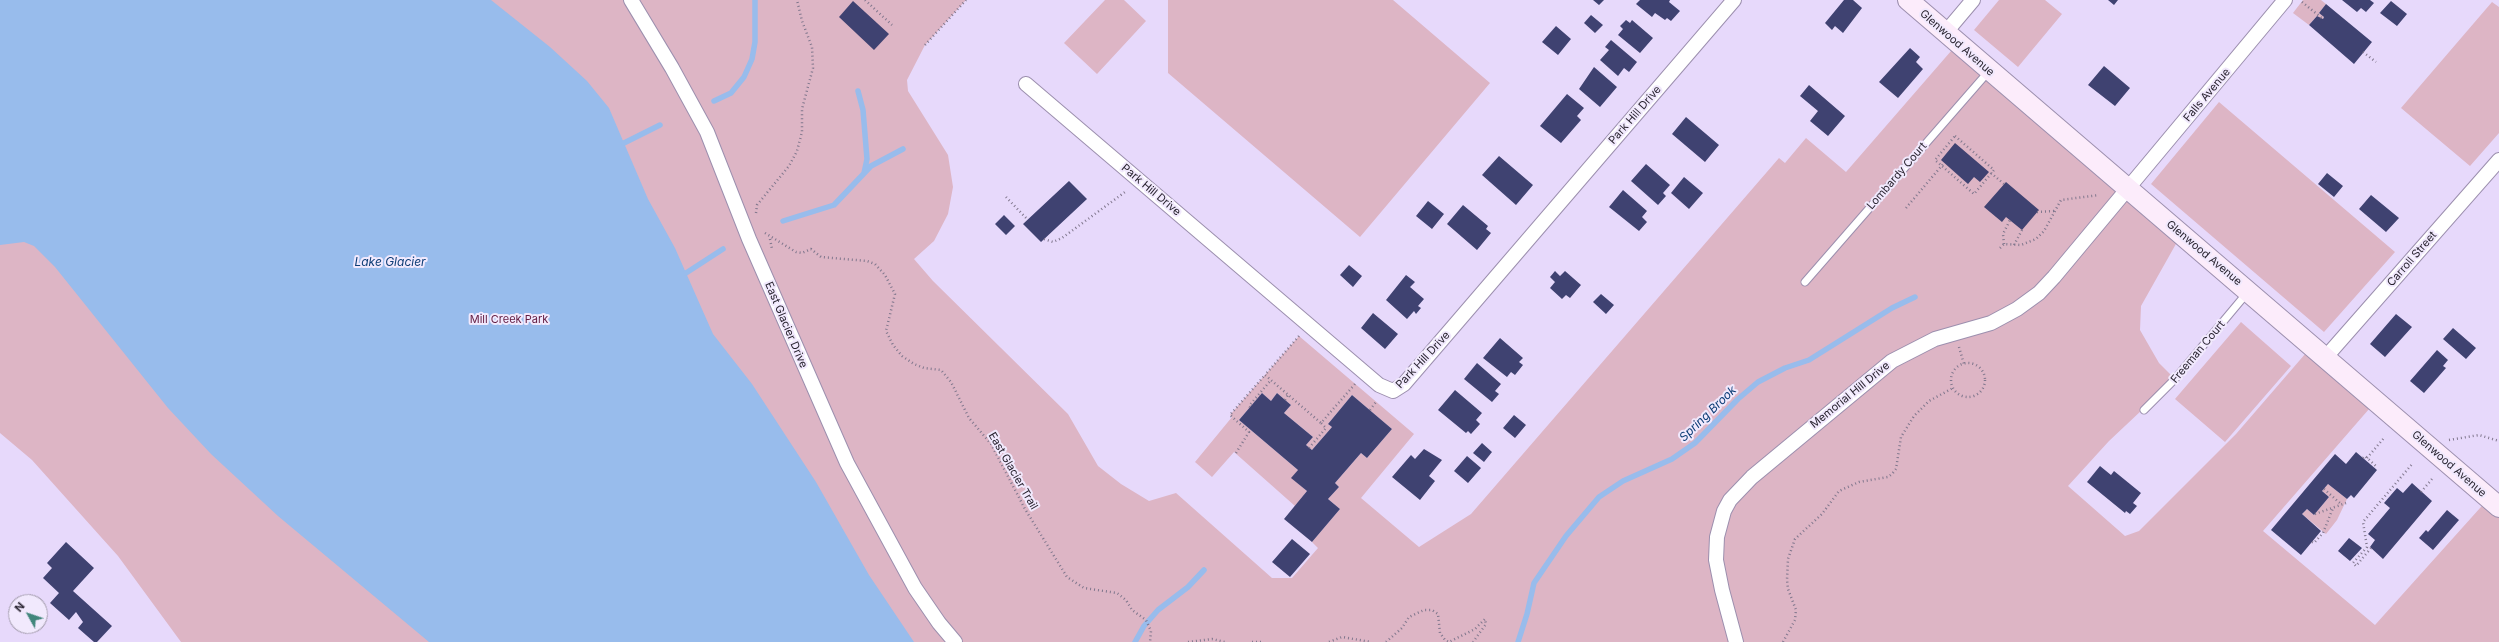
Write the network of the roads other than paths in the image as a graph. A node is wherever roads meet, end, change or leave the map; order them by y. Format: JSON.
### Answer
{"nodes":[{"id":1,"x":631,"y":0,"type":"edge"},
{"id":2,"x":1734,"y":0,"type":"edge"},
{"id":3,"x":1908,"y":0,"type":"edge"},
{"id":4,"x":1973,"y":0,"type":"edge"},
{"id":5,"x":2285,"y":0,"type":"edge"},
{"id":6,"x":1946,"y":32,"type":"junction"},
{"id":7,"x":1989,"y":71,"type":"junction"},
{"id":8,"x":1026,"y":84,"type":"dead end"},
{"id":9,"x":2499,"y":160,"type":"edge"},
{"id":10,"x":2128,"y":189,"type":"junction"},
{"id":11,"x":1805,"y":282,"type":"dead end"},
{"id":12,"x":2249,"y":291,"type":"junction"},
{"id":13,"x":2325,"y":358,"type":"junction"},
{"id":14,"x":2144,"y":410,"type":"dead end"},
{"id":15,"x":2499,"y":507,"type":"edge"},
{"id":16,"x":955,"y":642,"type":"edge"},
{"id":17,"x":1736,"y":642,"type":"edge"}],
"edges":[{"from":1,"to":16,"type":"street","name":"East Glacier Drive"},
{"from":2,"to":8,"type":"street","name":"Park Hill Drive"},
{"from":3,"to":6,"type":"main road","name":"Glenwood Avenue"},
{"from":4,"to":6,"type":"street"},
{"from":5,"to":10,"type":"street","name":"Falls Avenue"},
{"from":6,"to":7,"type":"main road","name":"Glenwood Avenue"},
{"from":7,"to":10,"type":"main road","name":"Glenwood Avenue"},
{"from":7,"to":11,"type":"lane","name":"Lombardy Court"},
{"from":9,"to":13,"type":"street","name":"Carroll Street"},
{"from":10,"to":12,"type":"main road","name":"Glenwood Avenue"},
{"from":10,"to":17,"type":"street","name":"Memorial Hill Drive"},
{"from":12,"to":13,"type":"main road","name":"Glenwood Avenue"},
{"from":12,"to":14,"type":"lane","name":"Freeman Court"},
{"from":13,"to":15,"type":"main road","name":"Glenwood Avenue"}]}
